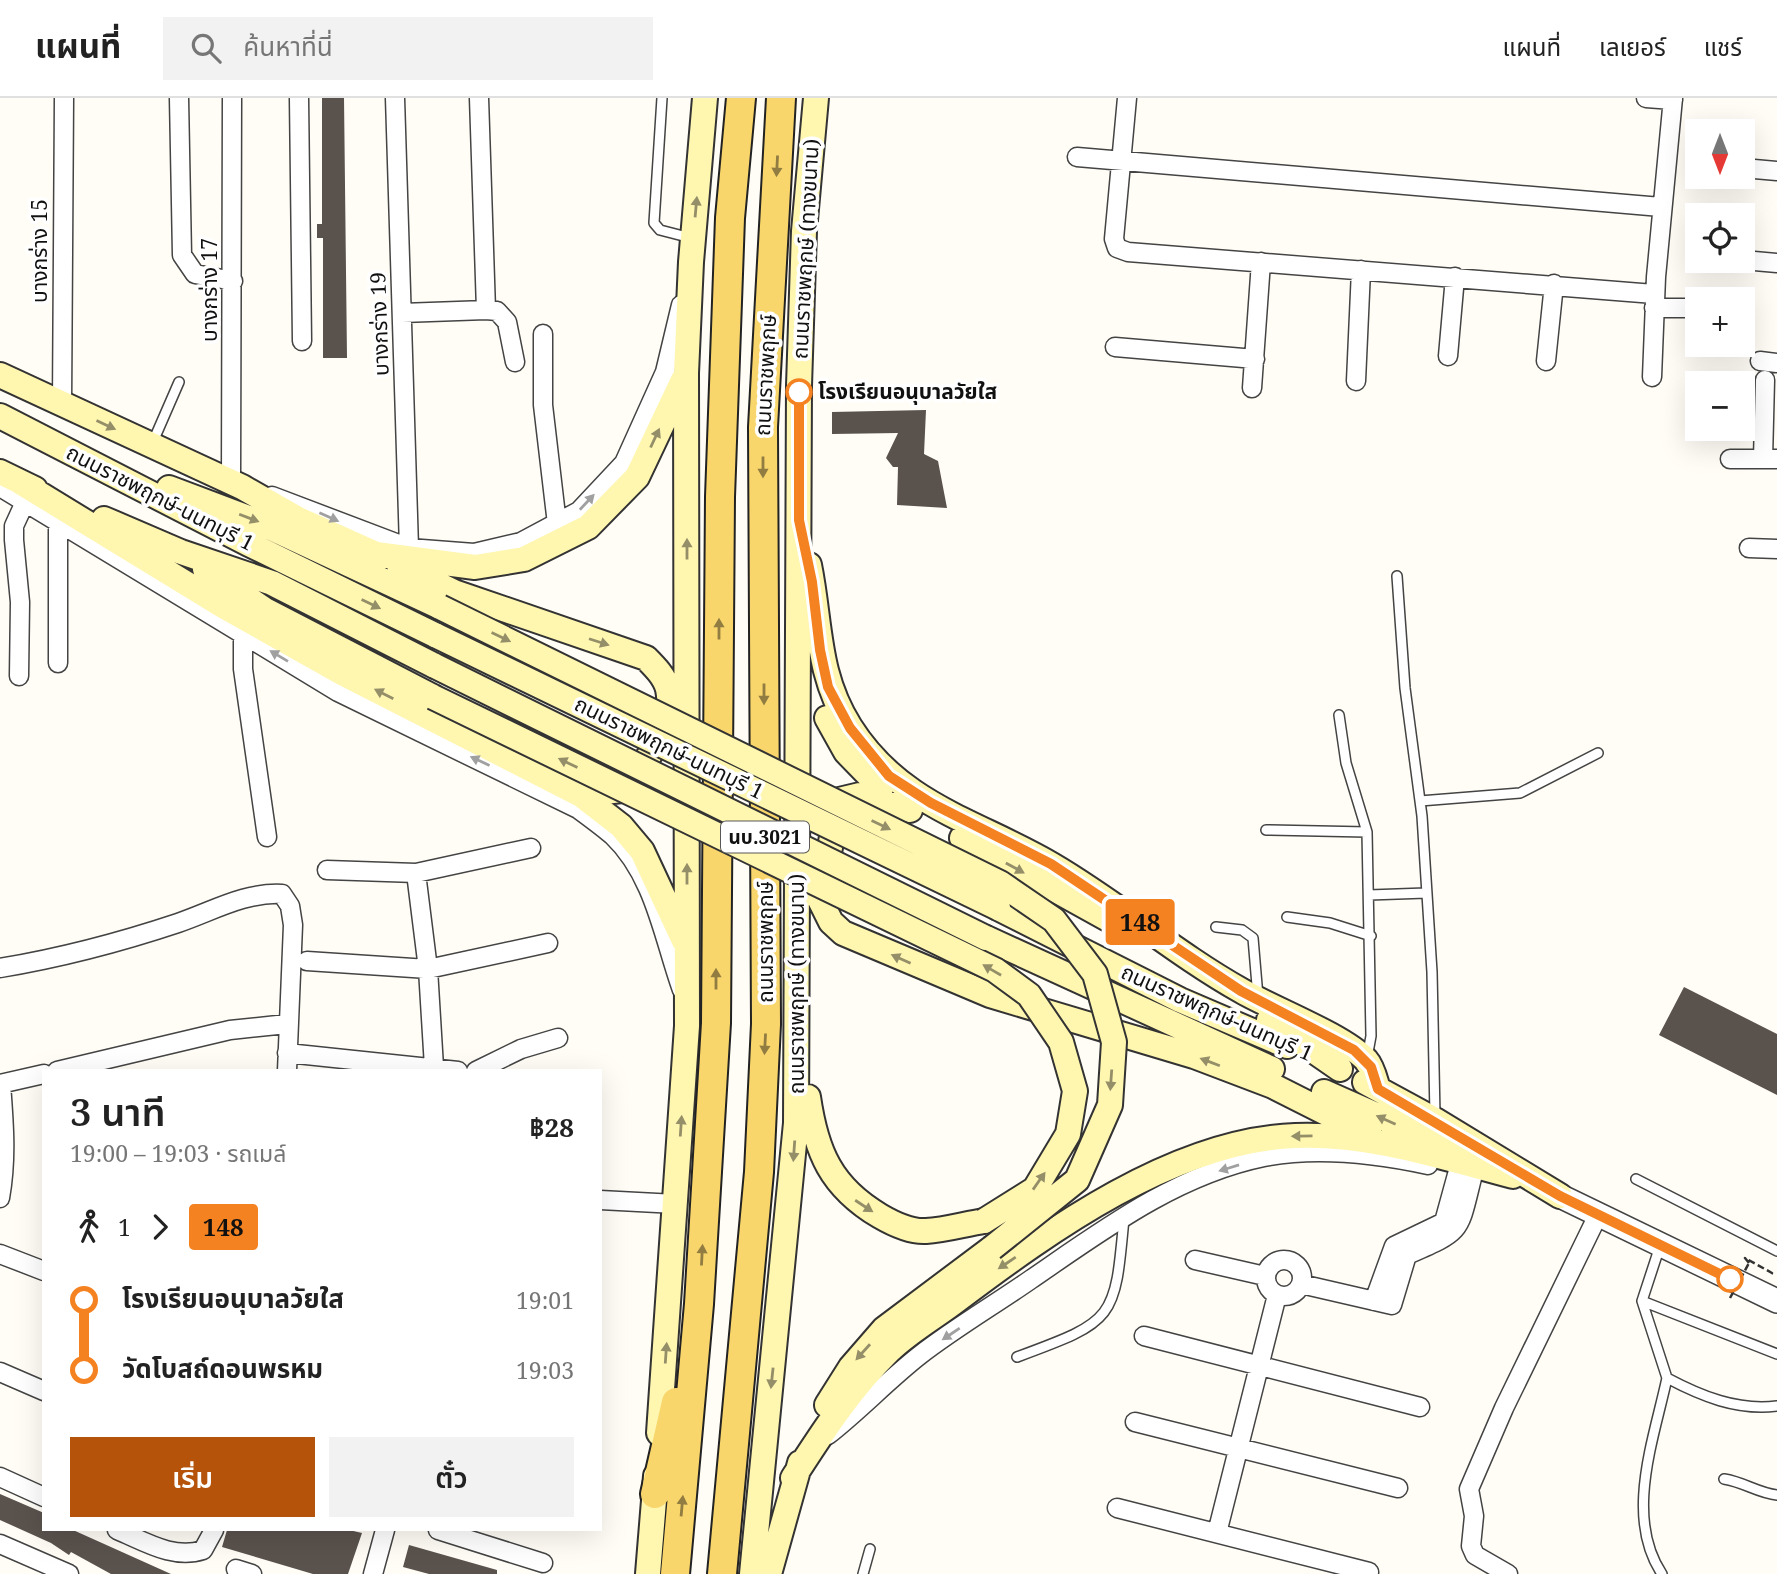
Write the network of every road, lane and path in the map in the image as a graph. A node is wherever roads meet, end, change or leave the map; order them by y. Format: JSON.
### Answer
{"nodes":[{"id":1,"x":64,"y":98,"type":"edge"},
{"id":2,"x":179,"y":98,"type":"edge"},
{"id":3,"x":232,"y":98,"type":"edge"},
{"id":4,"x":299,"y":98,"type":"edge"},
{"id":5,"x":395,"y":98,"type":"edge"},
{"id":6,"x":479,"y":98,"type":"edge"},
{"id":7,"x":662,"y":98,"type":"edge"},
{"id":8,"x":705,"y":98,"type":"edge"},
{"id":9,"x":741,"y":98,"type":"edge"},
{"id":10,"x":781,"y":98,"type":"edge"},
{"id":11,"x":816,"y":98,"type":"edge"},
{"id":12,"x":1127,"y":98,"type":"edge"},
{"id":13,"x":1646,"y":98,"type":"edge"},
{"id":14,"x":1673,"y":99,"type":"edge"},
{"id":15,"x":1077,"y":157,"type":"dead end"},
{"id":16,"x":1122,"y":161,"type":"junction"},
{"id":17,"x":1755,"y":169,"type":"edge"},
{"id":18,"x":1777,"y":171,"type":"edge"},
{"id":19,"x":1661,"y":207,"type":"junction"},
{"id":20,"x":692,"y":250,"type":"junction"},
{"id":21,"x":1755,"y":261,"type":"edge"},
{"id":22,"x":1261,"y":262,"type":"junction"},
{"id":23,"x":1777,"y":263,"type":"edge"},
{"id":24,"x":1361,"y":270,"type":"junction"},
{"id":25,"x":1455,"y":277,"type":"junction"},
{"id":26,"x":233,"y":281,"type":"junction"},
{"id":27,"x":1554,"y":285,"type":"junction"},
{"id":28,"x":1654,"y":301,"type":"junction"},
{"id":29,"x":1685,"y":306,"type":"edge"},
{"id":30,"x":486,"y":310,"type":"junction"},
{"id":31,"x":402,"y":313,"type":"junction"},
{"id":32,"x":543,"y":334,"type":"dead end"},
{"id":33,"x":302,"y":341,"type":"dead end"},
{"id":34,"x":1115,"y":347,"type":"dead end"},
{"id":35,"x":1448,"y":356,"type":"dead end"},
{"id":36,"x":1255,"y":359,"type":"junction"},
{"id":37,"x":1546,"y":361,"type":"dead end"},
{"id":38,"x":515,"y":362,"type":"dead end"},
{"id":39,"x":686,"y":373,"type":"junction"},
{"id":40,"x":0,"y":375,"type":"edge"},
{"id":41,"x":1652,"y":377,"type":"dead end"},
{"id":42,"x":1765,"y":380,"type":"dead end"},
{"id":43,"x":1356,"y":381,"type":"dead end"},
{"id":44,"x":179,"y":382,"type":"dead end"},
{"id":45,"x":1252,"y":388,"type":"dead end"},
{"id":46,"x":62,"y":405,"type":"junction"},
{"id":47,"x":0,"y":416,"type":"edge"},
{"id":48,"x":151,"y":446,"type":"junction"},
{"id":49,"x":70,"y":452,"type":"junction"},
{"id":50,"x":1730,"y":459,"type":"dead end"},
{"id":51,"x":1770,"y":459,"type":"edge"},
{"id":52,"x":237,"y":485,"type":"junction"},
{"id":53,"x":11,"y":486,"type":"edge"},
{"id":54,"x":799,"y":520,"type":"junction"},
{"id":55,"x":58,"y":521,"type":"junction"},
{"id":56,"x":557,"y":524,"type":"junction"},
{"id":57,"x":409,"y":548,"type":"junction"},
{"id":58,"x":1749,"y":548,"type":"dead end"},
{"id":59,"x":1777,"y":549,"type":"edge"},
{"id":60,"x":181,"y":552,"type":"junction"},
{"id":61,"x":376,"y":554,"type":"junction"},
{"id":62,"x":1397,"y":576,"type":"dead end"},
{"id":63,"x":797,"y":606,"type":"junction"},
{"id":64,"x":243,"y":635,"type":"junction"},
{"id":65,"x":58,"y":663,"type":"dead end"},
{"id":66,"x":19,"y":676,"type":"dead end"},
{"id":67,"x":1339,"y":715,"type":"dead end"},
{"id":68,"x":1598,"y":753,"type":"dead end"},
{"id":69,"x":581,"y":795,"type":"junction"},
{"id":70,"x":1420,"y":801,"type":"junction"},
{"id":71,"x":910,"y":810,"type":"junction"},
{"id":72,"x":1266,"y":830,"type":"dead end"},
{"id":73,"x":1367,"y":832,"type":"junction"},
{"id":74,"x":267,"y":837,"type":"dead end"},
{"id":75,"x":531,"y":848,"type":"dead end"},
{"id":76,"x":327,"y":870,"type":"dead end"},
{"id":77,"x":416,"y":873,"type":"junction"},
{"id":78,"x":1426,"y":893,"type":"junction"},
{"id":79,"x":1369,"y":895,"type":"junction"},
{"id":80,"x":1287,"y":917,"type":"dead end"},
{"id":81,"x":1216,"y":927,"type":"dead end"},
{"id":82,"x":1371,"y":936,"type":"junction"},
{"id":83,"x":548,"y":943,"type":"dead end"},
{"id":84,"x":687,"y":947,"type":"junction"},
{"id":85,"x":307,"y":961,"type":"dead end"},
{"id":86,"x":0,"y":968,"type":"edge"},
{"id":87,"x":428,"y":969,"type":"junction"},
{"id":88,"x":1258,"y":999,"type":"junction"},
{"id":89,"x":687,"y":1003,"type":"junction"},
{"id":90,"x":287,"y":1024,"type":"junction"},
{"id":91,"x":798,"y":1034,"type":"junction"},
{"id":92,"x":558,"y":1038,"type":"dead end"},
{"id":93,"x":287,"y":1052,"type":"junction"},
{"id":94,"x":1366,"y":1060,"type":"junction"},
{"id":95,"x":434,"y":1067,"type":"junction"},
{"id":96,"x":65,"y":1069,"type":"edge"},
{"id":97,"x":287,"y":1069,"type":"edge"},
{"id":98,"x":446,"y":1069,"type":"edge"},
{"id":99,"x":480,"y":1069,"type":"edge"},
{"id":100,"x":1340,"y":1069,"type":"junction"},
{"id":101,"x":42,"y":1074,"type":"edge"},
{"id":102,"x":0,"y":1084,"type":"edge"},
{"id":103,"x":1378,"y":1089,"type":"junction"},
{"id":104,"x":1435,"y":1120,"type":"junction"},
{"id":105,"x":1382,"y":1142,"type":"junction"},
{"id":106,"x":1465,"y":1173,"type":"junction"},
{"id":107,"x":1513,"y":1176,"type":"junction"},
{"id":108,"x":1636,"y":1179,"type":"dead end"},
{"id":109,"x":1560,"y":1196,"type":"junction"},
{"id":110,"x":0,"y":1198,"type":"edge"},
{"id":111,"x":602,"y":1200,"type":"edge"},
{"id":112,"x":676,"y":1204,"type":"junction"},
{"id":113,"x":1598,"y":1215,"type":"junction"},
{"id":114,"x":1124,"y":1216,"type":"junction"},
{"id":115,"x":1660,"y":1246,"type":"junction"},
{"id":116,"x":1777,"y":1251,"type":"edge"},
{"id":117,"x":0,"y":1254,"type":"edge"},
{"id":118,"x":1195,"y":1260,"type":"dead end"},
{"id":119,"x":42,"y":1270,"type":"edge"},
{"id":120,"x":1772,"y":1273,"type":"dead end"},
{"id":121,"x":1265,"y":1276,"type":"junction"},
{"id":122,"x":1301,"y":1284,"type":"junction"},
{"id":123,"x":1277,"y":1295,"type":"junction"},
{"id":124,"x":1730,"y":1298,"type":"dead end"},
{"id":125,"x":1777,"y":1299,"type":"edge"},
{"id":126,"x":1374,"y":1301,"type":"junction"},
{"id":127,"x":1642,"y":1301,"type":"junction"},
{"id":128,"x":699,"y":1304,"type":"junction"},
{"id":129,"x":1144,"y":1336,"type":"dead end"},
{"id":130,"x":1777,"y":1354,"type":"edge"},
{"id":131,"x":1017,"y":1357,"type":"dead end"},
{"id":132,"x":1259,"y":1366,"type":"junction"},
{"id":133,"x":0,"y":1372,"type":"edge"},
{"id":134,"x":1667,"y":1378,"type":"junction"},
{"id":135,"x":42,"y":1390,"type":"edge"},
{"id":136,"x":1777,"y":1406,"type":"edge"},
{"id":137,"x":1420,"y":1407,"type":"dead end"},
{"id":138,"x":1135,"y":1422,"type":"dead end"},
{"id":139,"x":1238,"y":1448,"type":"junction"},
{"id":140,"x":811,"y":1449,"type":"junction"},
{"id":141,"x":0,"y":1477,"type":"edge"},
{"id":142,"x":793,"y":1478,"type":"junction"},
{"id":143,"x":1724,"y":1479,"type":"dead end"},
{"id":144,"x":1398,"y":1488,"type":"dead end"},
{"id":145,"x":655,"y":1494,"type":"junction"},
{"id":146,"x":1777,"y":1495,"type":"edge"},
{"id":147,"x":42,"y":1496,"type":"edge"},
{"id":148,"x":1117,"y":1508,"type":"dead end"},
{"id":149,"x":119,"y":1531,"type":"edge"},
{"id":150,"x":213,"y":1531,"type":"edge"},
{"id":151,"x":385,"y":1531,"type":"edge"},
{"id":152,"x":441,"y":1531,"type":"edge"},
{"id":153,"x":1217,"y":1533,"type":"junction"},
{"id":154,"x":0,"y":1544,"type":"edge"},
{"id":155,"x":870,"y":1549,"type":"dead end"},
{"id":156,"x":543,"y":1563,"type":"dead end"},
{"id":157,"x":1369,"y":1572,"type":"dead end"},
{"id":158,"x":69,"y":1574,"type":"edge"},
{"id":159,"x":373,"y":1574,"type":"edge"},
{"id":160,"x":648,"y":1574,"type":"edge"},
{"id":161,"x":675,"y":1574,"type":"edge"},
{"id":162,"x":722,"y":1574,"type":"edge"},
{"id":163,"x":752,"y":1574,"type":"edge"},
{"id":164,"x":769,"y":1574,"type":"edge"},
{"id":165,"x":863,"y":1574,"type":"edge"},
{"id":166,"x":1508,"y":1574,"type":"edge"},
{"id":167,"x":1662,"y":1574,"type":"edge"}],
"edges":[{"from":1,"to":46,"type":"street","name":"บางกร่าง 15"},
{"from":2,"to":26,"type":"street"},
{"from":3,"to":26,"type":"street","name":"บางกร่าง 17"},
{"from":4,"to":33,"type":"street"},
{"from":5,"to":31,"type":"street","name":"บางกร่าง 19"},
{"from":6,"to":30,"type":"street"},
{"from":7,"to":20,"type":"lane"},
{"from":20,"to":8,"type":"main road","one_way":true},
{"from":128,"to":9,"type":"main road","name":"ถนนราชพฤกษ์","number":"นบ.3021","one_way":true},
{"from":10,"to":162,"type":"main road","name":"ถนนราชพฤกษ์","number":"นบ.3021","one_way":true},
{"from":11,"to":54,"type":"main road","name":"ถนนราชพฤกษ์ (ทางขนาน)","number":"นบ.3021"},
{"from":12,"to":16,"type":"street"},
{"from":13,"to":14,"type":"street"},
{"from":14,"to":19,"type":"street"},
{"from":15,"to":16,"type":"street"},
{"from":16,"to":19,"type":"street"},
{"from":16,"to":22,"type":"street"},
{"from":17,"to":18,"type":"street"},
{"from":19,"to":28,"type":"street"},
{"from":20,"to":39,"type":"main road"},
{"from":56,"to":20,"type":"street","one_way":true},
{"from":21,"to":23,"type":"street"},
{"from":22,"to":24,"type":"street"},
{"from":22,"to":36,"type":"street"},
{"from":24,"to":25,"type":"street"},
{"from":24,"to":43,"type":"street"},
{"from":25,"to":27,"type":"street"},
{"from":25,"to":35,"type":"street"},
{"from":26,"to":52,"type":"street","name":"บางกร่าง 17"},
{"from":27,"to":28,"type":"street"},
{"from":27,"to":37,"type":"street"},
{"from":28,"to":29,"type":"street"},
{"from":28,"to":41,"type":"street"},
{"from":30,"to":31,"type":"street"},
{"from":30,"to":38,"type":"street"},
{"from":31,"to":57,"type":"street","name":"บางกร่าง 19"},
{"from":32,"to":56,"type":"street"},
{"from":34,"to":36,"type":"street"},
{"from":36,"to":45,"type":"street"},
{"from":61,"to":39,"type":"main road","one_way":true},
{"from":84,"to":39,"type":"main road","one_way":true},
{"from":40,"to":46,"type":"main road"},
{"from":42,"to":51,"type":"street"},
{"from":44,"to":48,"type":"lane"},
{"from":46,"to":48,"type":"main road","one_way":true},
{"from":47,"to":49,"type":"main road","name":"ถนนราชพฤกษ์-นนทบุรี 1"},
{"from":48,"to":52,"type":"main road"},
{"from":49,"to":100,"type":"main road","name":"ถนนราชพฤกษ์-นนทบุรี 1","one_way":true,"bridge":true},
{"from":49,"to":142,"type":"main road","one_way":true,"bridge":true},
{"from":50,"to":51,"type":"street"},
{"from":52,"to":57,"type":"street","one_way":true},
{"from":52,"to":61,"type":"main road"},
{"from":53,"to":55,"type":"street"},
{"from":53,"to":60,"type":"main road","name":"ถนนราชพฤกษ์-นนทบุรี 1"},
{"from":53,"to":66,"type":"street"},
{"from":69,"to":53,"type":"main road","one_way":true},
{"from":54,"to":63,"type":"main road","name":"ถนนราชพฤกษ์ (ทางขนาน)","number":"นบ.3021"},
{"from":54,"to":88,"type":"main road"},
{"from":55,"to":64,"type":"street"},
{"from":55,"to":65,"type":"street"},
{"from":56,"to":57,"type":"street"},
{"from":58,"to":59,"type":"street"},
{"from":91,"to":60,"type":"main road","one_way":true,"bridge":true},
{"from":107,"to":60,"type":"main road","name":"ถนนราชพฤกษ์-นนทบุรี 1","one_way":true,"bridge":true},
{"from":61,"to":69,"type":"main road","one_way":true},
{"from":62,"to":70,"type":"lane"},
{"from":63,"to":71,"type":"main road"},
{"from":63,"to":91,"type":"main road","name":"ถนนราชพฤกษ์ (ทางขนาน)","number":"นบ.3021"},
{"from":64,"to":74,"type":"street"},
{"from":89,"to":64,"type":"street","one_way":true},
{"from":67,"to":73,"type":"lane"},
{"from":68,"to":70,"type":"lane"},
{"from":69,"to":84,"type":"main road"},
{"from":70,"to":78,"type":"lane"},
{"from":71,"to":100,"type":"main road","one_way":true},
{"from":105,"to":71,"type":"main road","one_way":true},
{"from":72,"to":73,"type":"lane"},
{"from":73,"to":79,"type":"lane"},
{"from":75,"to":77,"type":"street"},
{"from":76,"to":77,"type":"street"},
{"from":77,"to":87,"type":"street"},
{"from":78,"to":79,"type":"lane"},
{"from":78,"to":104,"type":"lane"},
{"from":79,"to":82,"type":"lane"},
{"from":80,"to":82,"type":"lane"},
{"from":81,"to":88,"type":"lane"},
{"from":82,"to":94,"type":"lane"},
{"from":83,"to":87,"type":"street"},
{"from":84,"to":89,"type":"main road"},
{"from":85,"to":87,"type":"street"},
{"from":86,"to":90,"type":"street"},
{"from":87,"to":95,"type":"street"},
{"from":88,"to":94,"type":"main road"},
{"from":112,"to":89,"type":"main road","one_way":true},
{"from":90,"to":93,"type":"street"},
{"from":90,"to":96,"type":"street"},
{"from":91,"to":163,"type":"main road","name":"ถนนราชพฤกษ์ (ทางขนาน)","number":"นบ.3021","one_way":true},
{"from":92,"to":99,"type":"street"},
{"from":93,"to":95,"type":"street"},
{"from":93,"to":97,"type":"street"},
{"from":94,"to":103,"type":"main road"},
{"from":95,"to":98,"type":"street"},
{"from":100,"to":103,"type":"main road","name":"ถนนราชพฤกษ์-นนทบุรี 1"},
{"from":101,"to":102,"type":"street"},
{"from":102,"to":110,"type":"street"},
{"from":103,"to":104,"type":"main road","name":"ถนนราชพฤกษ์-นนทบุรี 1"},
{"from":104,"to":109,"type":"main road","name":"ถนนราชพฤกษ์-นนทบุรี 1"},
{"from":105,"to":107,"type":"main road"},
{"from":105,"to":140,"type":"main road","one_way":true},
{"from":106,"to":109,"type":"street"},
{"from":106,"to":114,"type":"street","one_way":true},
{"from":106,"to":126,"type":"street"},
{"from":106,"to":126,"type":"street"},
{"from":107,"to":109,"type":"main road","name":"ถนนราชพฤกษ์-นนทบุรี 1"},
{"from":108,"to":116,"type":"lane"},
{"from":109,"to":113,"type":"street","name":"ถนนราชพฤกษ์-นนทบุรี 1"},
{"from":111,"to":112,"type":"street"},
{"from":145,"to":112,"type":"main road","one_way":true},
{"from":113,"to":115,"type":"street","name":"ถนนราชพฤกษ์-นนทบุรี 1"},
{"from":113,"to":166,"type":"street"},
{"from":114,"to":131,"type":"lane"},
{"from":114,"to":140,"type":"street","one_way":true},
{"from":115,"to":125,"type":"street","name":"ถนนราชพฤกษ์-นนทบุรี 1"},
{"from":115,"to":127,"type":"lane"},
{"from":117,"to":119,"type":"street"},
{"from":118,"to":121,"type":"street"},
{"from":120,"to":124,"type":"path","bridge":true},
{"from":121,"to":122,"type":"street"},
{"from":121,"to":123,"type":"street"},
{"from":122,"to":123,"type":"street"},
{"from":122,"to":126,"type":"street"},
{"from":123,"to":132,"type":"street"},
{"from":127,"to":130,"type":"lane"},
{"from":127,"to":134,"type":"lane"},
{"from":128,"to":145,"type":"main road"},
{"from":161,"to":128,"type":"main road","name":"ถนนราชพฤกษ์","number":"นบ.3021","one_way":true},
{"from":129,"to":132,"type":"street"},
{"from":132,"to":137,"type":"street"},
{"from":132,"to":139,"type":"street"},
{"from":133,"to":135,"type":"street"},
{"from":134,"to":136,"type":"lane"},
{"from":134,"to":167,"type":"lane"},
{"from":138,"to":139,"type":"street"},
{"from":139,"to":144,"type":"street"},
{"from":139,"to":153,"type":"street"},
{"from":140,"to":142,"type":"main road"},
{"from":141,"to":147,"type":"street"},
{"from":142,"to":164,"type":"main road"},
{"from":143,"to":146,"type":"lane"},
{"from":145,"to":160,"type":"main road"},
{"from":148,"to":153,"type":"street"},
{"from":149,"to":150,"type":"street"},
{"from":151,"to":159,"type":"street"},
{"from":152,"to":156,"type":"street"},
{"from":153,"to":157,"type":"street"},
{"from":154,"to":158,"type":"street"},
{"from":155,"to":165,"type":"lane"}]}
